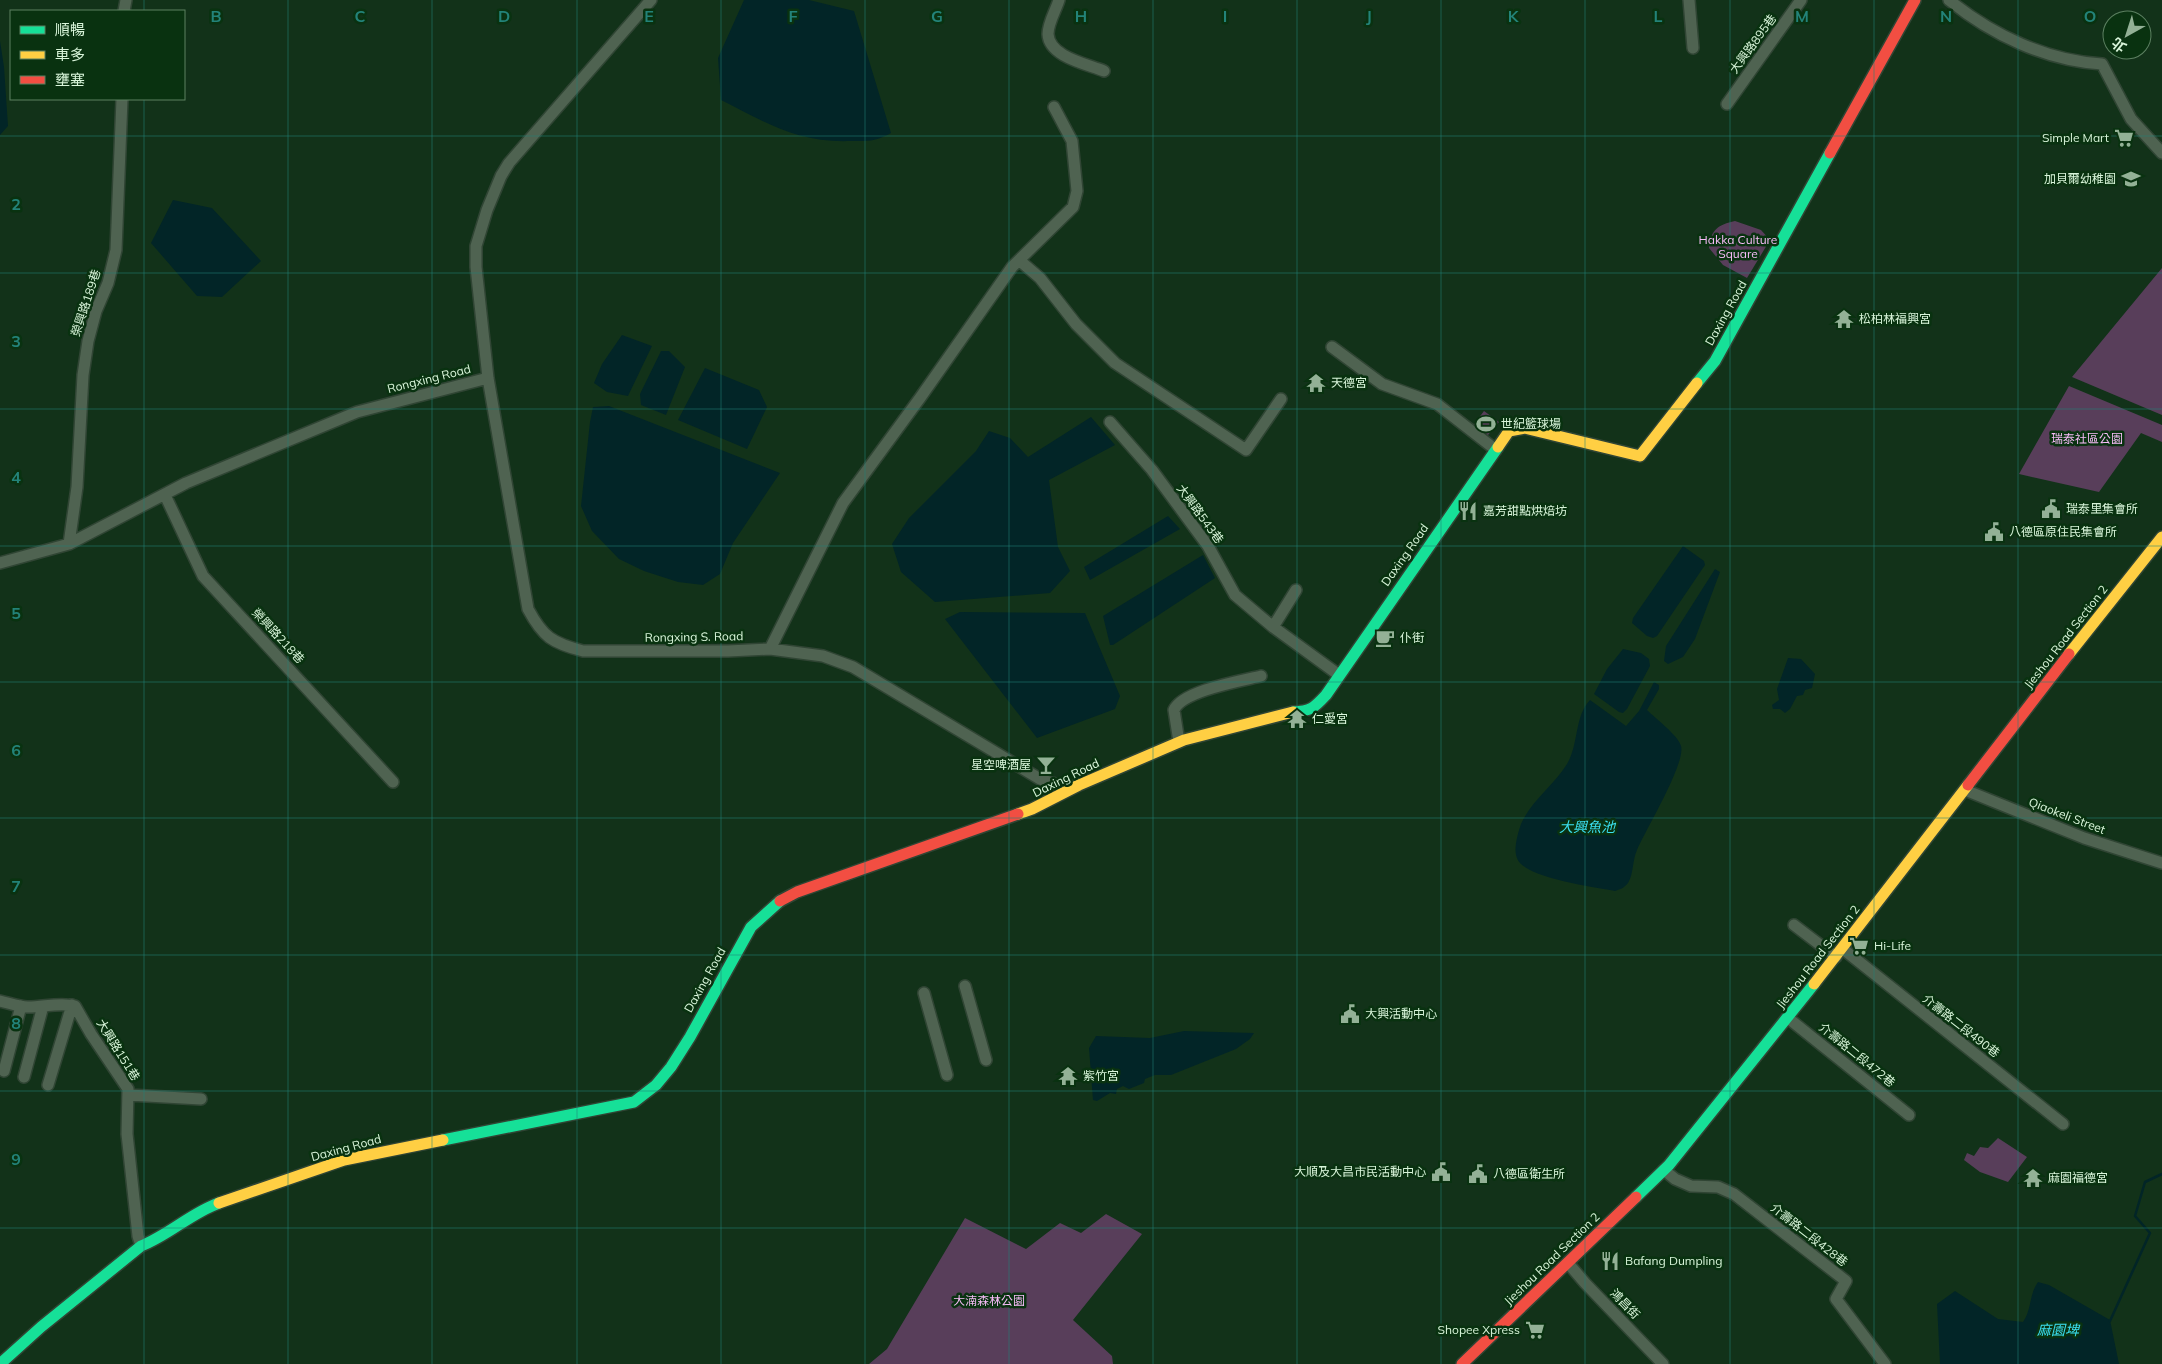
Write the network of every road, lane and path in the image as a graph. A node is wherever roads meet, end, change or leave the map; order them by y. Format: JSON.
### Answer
{"nodes":[{"id":1,"x":650,"y":0,"type":"edge"},
{"id":2,"x":1059,"y":0,"type":"edge"},
{"id":3,"x":1689,"y":0,"type":"edge"},
{"id":4,"x":1801,"y":0,"type":"edge"},
{"id":5,"x":1915,"y":0,"type":"edge"},
{"id":6,"x":1950,"y":0,"type":"edge"},
{"id":7,"x":1694,"y":48,"type":"dead end"},
{"id":8,"x":1104,"y":71,"type":"dead end"},
{"id":9,"x":122,"y":100,"type":"edge"},
{"id":10,"x":1727,"y":104,"type":"dead end"},
{"id":11,"x":1054,"y":107,"type":"dead end"},
{"id":12,"x":2162,"y":153,"type":"edge"},
{"id":13,"x":1019,"y":260,"type":"junction"},
{"id":14,"x":1332,"y":347,"type":"dead end"},
{"id":15,"x":488,"y":378,"type":"junction"},
{"id":16,"x":1281,"y":399,"type":"dead end"},
{"id":17,"x":1110,"y":422,"type":"dead end"},
{"id":18,"x":1496,"y":450,"type":"junction"},
{"id":19,"x":165,"y":495,"type":"junction"},
{"id":20,"x":69,"y":544,"type":"junction"},
{"id":21,"x":2160,"y":544,"type":"edge"},
{"id":22,"x":0,"y":563,"type":"edge"},
{"id":23,"x":1296,"y":590,"type":"dead end"},
{"id":24,"x":1273,"y":627,"type":"junction"},
{"id":25,"x":770,"y":649,"type":"junction"},
{"id":26,"x":1339,"y":675,"type":"junction"},
{"id":27,"x":1261,"y":676,"type":"dead end"},
{"id":28,"x":1180,"y":742,"type":"junction"},
{"id":29,"x":393,"y":782,"type":"dead end"},
{"id":30,"x":1079,"y":785,"type":"junction"},
{"id":31,"x":1964,"y":790,"type":"junction"},
{"id":32,"x":2162,"y":863,"type":"edge"},
{"id":33,"x":1794,"y":925,"type":"dead end"},
{"id":34,"x":1840,"y":953,"type":"junction"},
{"id":35,"x":965,"y":986,"type":"dead end"},
{"id":36,"x":924,"y":993,"type":"dead end"},
{"id":37,"x":0,"y":1001,"type":"edge"},
{"id":38,"x":72,"y":1005,"type":"junction"},
{"id":39,"x":21,"y":1006,"type":"junction"},
{"id":40,"x":43,"y":1006,"type":"junction"},
{"id":41,"x":1788,"y":1018,"type":"junction"},
{"id":42,"x":986,"y":1060,"type":"dead end"},
{"id":43,"x":4,"y":1071,"type":"dead end"},
{"id":44,"x":947,"y":1075,"type":"dead end"},
{"id":45,"x":24,"y":1077,"type":"dead end"},
{"id":46,"x":48,"y":1085,"type":"dead end"},
{"id":47,"x":129,"y":1095,"type":"junction"},
{"id":48,"x":201,"y":1099,"type":"dead end"},
{"id":49,"x":1909,"y":1115,"type":"dead end"},
{"id":50,"x":2064,"y":1124,"type":"dead end"},
{"id":51,"x":1664,"y":1170,"type":"junction"},
{"id":52,"x":141,"y":1246,"type":"junction"},
{"id":53,"x":1568,"y":1262,"type":"junction"},
{"id":54,"x":0,"y":1364,"type":"edge"},
{"id":55,"x":1462,"y":1364,"type":"edge"},
{"id":56,"x":1663,"y":1364,"type":"edge"},
{"id":57,"x":1886,"y":1364,"type":"edge"}],
"edges":[{"from":1,"to":15,"type":"street","name":"Rongxing Road"},
{"from":2,"to":8,"type":"street"},
{"from":3,"to":7,"type":"street"},
{"from":4,"to":10,"type":"street","name":"大興路895巷"},
{"from":5,"to":18,"type":"street","name":"Daxing Road"},
{"from":6,"to":12,"type":"street"},
{"from":9,"to":20,"type":"street","name":"榮興路189巷"},
{"from":11,"to":13,"type":"street"},
{"from":13,"to":16,"type":"street"},
{"from":13,"to":25,"type":"street"},
{"from":14,"to":18,"type":"street"},
{"from":15,"to":19,"type":"street","name":"Rongxing Road"},
{"from":15,"to":25,"type":"street","name":"Rongxing S. Road"},
{"from":17,"to":24,"type":"street","name":"大興路543巷"},
{"from":18,"to":26,"type":"street","name":"Daxing Road"},
{"from":19,"to":20,"type":"street","name":"Rongxing Road"},
{"from":19,"to":29,"type":"street","name":"榮興路218巷"},
{"from":20,"to":22,"type":"street","name":"Rongxing Road"},
{"from":21,"to":31,"type":"street","name":"Jieshou Road Section 2"},
{"from":23,"to":24,"type":"street"},
{"from":24,"to":26,"type":"street","name":"大興路543巷"},
{"from":25,"to":30,"type":"street","name":"Rongxing S. Road"},
{"from":26,"to":28,"type":"street","name":"Daxing Road"},
{"from":27,"to":28,"type":"street"},
{"from":28,"to":30,"type":"street","name":"Daxing Road"},
{"from":30,"to":52,"type":"street","name":"Daxing Road"},
{"from":31,"to":32,"type":"street","name":"Qiaokeli Street"},
{"from":31,"to":34,"type":"street","name":"Jieshou Road Section 2"},
{"from":33,"to":34,"type":"street","name":"介壽路二段490巷"},
{"from":34,"to":41,"type":"street","name":"Jieshou Road Section 2"},
{"from":34,"to":50,"type":"street","name":"介壽路二段490巷"},
{"from":35,"to":42,"type":"street"},
{"from":36,"to":44,"type":"street"},
{"from":37,"to":39,"type":"street"},
{"from":38,"to":40,"type":"street"},
{"from":38,"to":46,"type":"street"},
{"from":38,"to":47,"type":"street","name":"大興路151巷"},
{"from":39,"to":40,"type":"street"},
{"from":39,"to":43,"type":"street"},
{"from":40,"to":45,"type":"street"},
{"from":41,"to":49,"type":"street","name":"介壽路二段472巷"},
{"from":41,"to":51,"type":"street","name":"Jieshou Road Section 2"},
{"from":47,"to":48,"type":"street"},
{"from":47,"to":52,"type":"street","name":"大興路151巷"},
{"from":51,"to":53,"type":"street","name":"Jieshou Road Section 2"},
{"from":51,"to":57,"type":"street","name":"介壽路二段428巷"},
{"from":52,"to":54,"type":"street","name":"Daxing Road"},
{"from":53,"to":55,"type":"street","name":"Jieshou Road Section 2"},
{"from":53,"to":56,"type":"street","name":"鴻昌街"}]}
